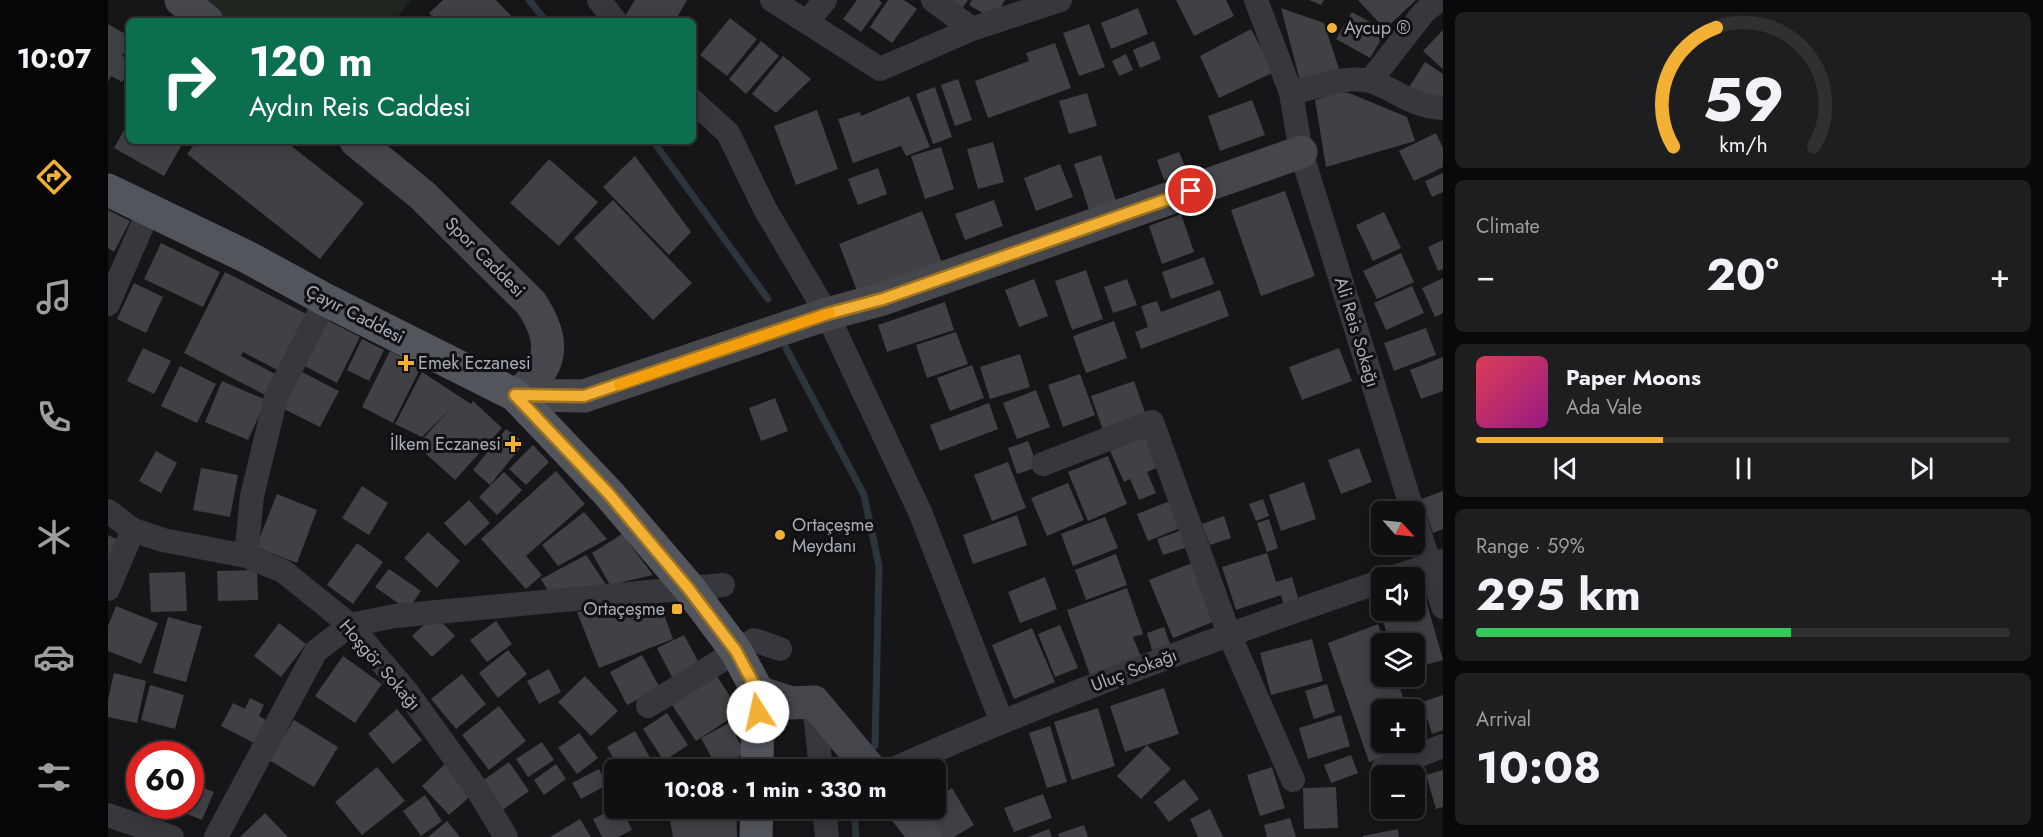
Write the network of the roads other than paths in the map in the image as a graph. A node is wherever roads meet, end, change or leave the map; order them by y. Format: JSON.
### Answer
{"nodes":[{"id":1,"x":181,"y":0,"type":"edge"},
{"id":2,"x":599,"y":0,"type":"edge"},
{"id":3,"x":772,"y":0,"type":"edge"},
{"id":4,"x":825,"y":0,"type":"edge"},
{"id":5,"x":933,"y":0,"type":"edge"},
{"id":6,"x":1060,"y":0,"type":"edge"},
{"id":7,"x":1256,"y":0,"type":"edge"},
{"id":8,"x":1439,"y":0,"type":"edge"},
{"id":9,"x":203,"y":18,"type":"edge"},
{"id":10,"x":613,"y":18,"type":"edge"},
{"id":11,"x":807,"y":22,"type":"junction"},
{"id":12,"x":972,"y":29,"type":"junction"},
{"id":13,"x":1370,"y":81,"type":"junction"},
{"id":14,"x":1291,"y":93,"type":"junction"},
{"id":15,"x":696,"y":104,"type":"edge"},
{"id":16,"x":1443,"y":108,"type":"edge"},
{"id":17,"x":360,"y":144,"type":"edge"},
{"id":18,"x":1301,"y":153,"type":"junction"},
{"id":19,"x":108,"y":190,"type":"edge"},
{"id":20,"x":149,"y":210,"type":"junction"},
{"id":21,"x":326,"y":300,"type":"junction"},
{"id":22,"x":108,"y":304,"type":"edge"},
{"id":23,"x":827,"y":314,"type":"junction"},
{"id":24,"x":515,"y":395,"type":"junction"},
{"id":25,"x":1042,"y":464,"type":"dead end"},
{"id":26,"x":1410,"y":501,"type":"edge"},
{"id":27,"x":108,"y":511,"type":"edge"},
{"id":28,"x":134,"y":530,"type":"junction"},
{"id":29,"x":1425,"y":538,"type":"edge"},
{"id":30,"x":246,"y":556,"type":"junction"},
{"id":31,"x":1436,"y":562,"type":"edge"},
{"id":32,"x":723,"y":585,"type":"dead end"},
{"id":33,"x":1371,"y":585,"type":"edge"},
{"id":34,"x":688,"y":588,"type":"junction"},
{"id":35,"x":108,"y":590,"type":"edge"},
{"id":36,"x":1443,"y":607,"type":"edge"},
{"id":37,"x":350,"y":626,"type":"junction"},
{"id":38,"x":1229,"y":634,"type":"junction"},
{"id":39,"x":780,"y":649,"type":"dead end"},
{"id":40,"x":736,"y":651,"type":"junction"},
{"id":41,"x":758,"y":692,"type":"junction"},
{"id":42,"x":814,"y":702,"type":"junction"},
{"id":43,"x":648,"y":706,"type":"dead end"},
{"id":44,"x":1001,"y":720,"type":"junction"},
{"id":45,"x":1443,"y":746,"type":"edge"},
{"id":46,"x":757,"y":759,"type":"edge"},
{"id":47,"x":820,"y":759,"type":"edge"},
{"id":48,"x":862,"y":759,"type":"edge"},
{"id":49,"x":915,"y":759,"type":"edge"},
{"id":50,"x":1393,"y":765,"type":"edge"},
{"id":51,"x":1293,"y":780,"type":"dead end"},
{"id":52,"x":108,"y":815,"type":"edge"},
{"id":53,"x":757,"y":819,"type":"edge"},
{"id":54,"x":826,"y":819,"type":"edge"},
{"id":55,"x":172,"y":837,"type":"edge"},
{"id":56,"x":216,"y":837,"type":"edge"},
{"id":57,"x":506,"y":837,"type":"edge"},
{"id":58,"x":756,"y":837,"type":"edge"},
{"id":59,"x":827,"y":837,"type":"edge"}],
"edges":[{"from":1,"to":9,"type":"street"},
{"from":2,"to":10,"type":"street"},
{"from":3,"to":11,"type":"street"},
{"from":4,"to":11,"type":"street"},
{"from":5,"to":12,"type":"street"},
{"from":6,"to":12,"type":"street"},
{"from":7,"to":14,"type":"street","name":"Ali Reis Sokağı"},
{"from":8,"to":13,"type":"street"},
{"from":11,"to":12,"type":"street"},
{"from":13,"to":14,"type":"street"},
{"from":13,"to":16,"type":"street"},
{"from":14,"to":18,"type":"street","name":"Ali Reis Sokağı"},
{"from":15,"to":23,"type":"street"},
{"from":17,"to":24,"type":"street","name":"Spor Caddesi"},
{"from":18,"to":23,"type":"street"},
{"from":18,"to":26,"type":"street","name":"Ali Reis Sokağı"},
{"from":19,"to":20,"type":"main road","name":"Çayır Caddesi"},
{"from":20,"to":21,"type":"main road","name":"Çayır Caddesi"},
{"from":20,"to":22,"type":"street"},
{"from":21,"to":24,"type":"main road","name":"Çayır Caddesi"},
{"from":21,"to":30,"type":"street"},
{"from":23,"to":24,"type":"street"},
{"from":23,"to":44,"type":"street"},
{"from":24,"to":34,"type":"main road","name":"Çayır Caddesi"},
{"from":25,"to":38,"type":"street"},
{"from":27,"to":28,"type":"street","name":"Hoşgör Sokağı"},
{"from":28,"to":30,"type":"street","name":"Hoşgör Sokağı"},
{"from":28,"to":35,"type":"street"},
{"from":29,"to":31,"type":"street","name":"Ali Reis Sokağı"},
{"from":30,"to":37,"type":"street","name":"Hoşgör Sokağı"},
{"from":31,"to":36,"type":"street","name":"Ali Reis Sokağı"},
{"from":32,"to":34,"type":"street"},
{"from":33,"to":38,"type":"street","name":"Uluç Sokağı"},
{"from":34,"to":37,"type":"street"},
{"from":34,"to":40,"type":"main road","name":"Çayır Caddesi"},
{"from":37,"to":56,"type":"street"},
{"from":37,"to":57,"type":"street","name":"Hoşgör Sokağı"},
{"from":38,"to":44,"type":"street","name":"Uluç Sokağı"},
{"from":38,"to":51,"type":"street"},
{"from":39,"to":40,"type":"street"},
{"from":40,"to":41,"type":"main road","name":"Çayır Caddesi"},
{"from":40,"to":43,"type":"street"},
{"from":41,"to":42,"type":"street"},
{"from":41,"to":46,"type":"main road"},
{"from":42,"to":47,"type":"street"},
{"from":42,"to":48,"type":"street"},
{"from":44,"to":49,"type":"street","name":"Uluç Sokağı"},
{"from":45,"to":50,"type":"street"},
{"from":52,"to":55,"type":"street"},
{"from":53,"to":58,"type":"main road"},
{"from":54,"to":59,"type":"street"}]}
